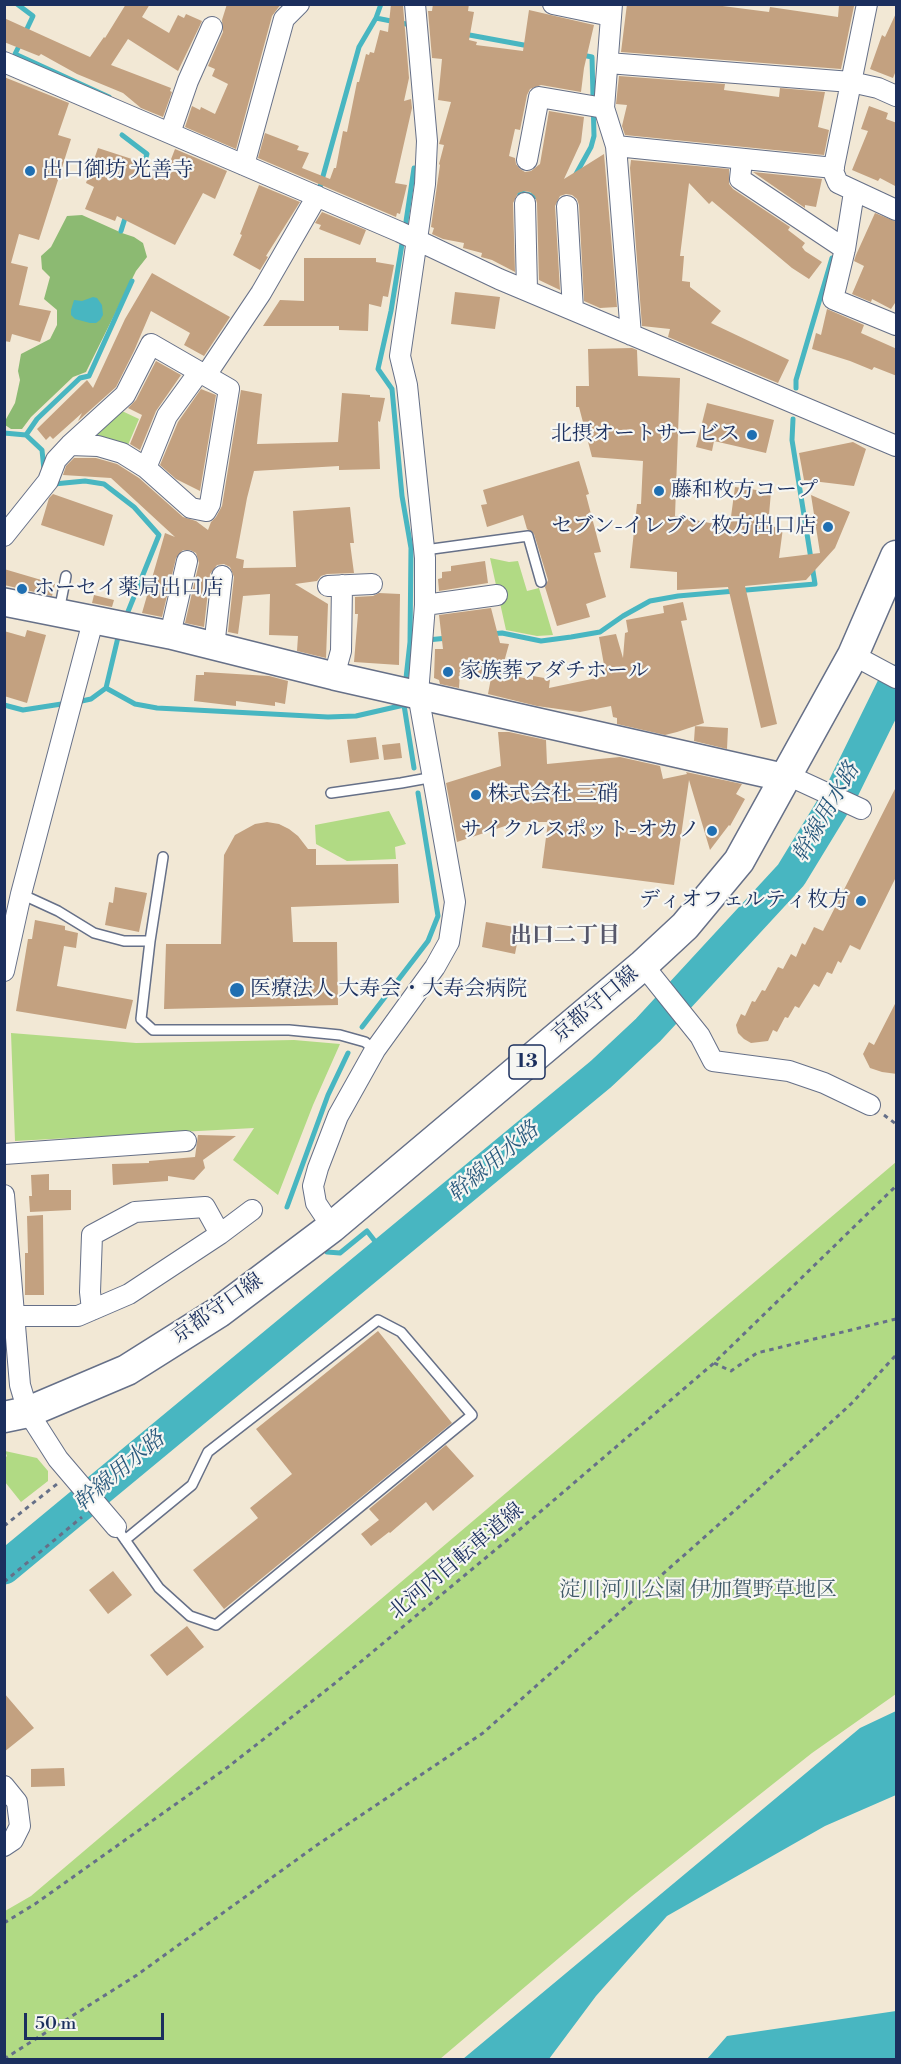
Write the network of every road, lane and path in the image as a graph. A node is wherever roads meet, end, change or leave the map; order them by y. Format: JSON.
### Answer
{"nodes":[{"id":1,"x":299,"y":4,"type":"edge"},
{"id":2,"x":416,"y":4,"type":"edge"},
{"id":3,"x":553,"y":4,"type":"edge"},
{"id":4,"x":867,"y":4,"type":"edge"},
{"id":5,"x":612,"y":10,"type":"edge"},
{"id":6,"x":212,"y":27,"type":"dead end"},
{"id":7,"x":4,"y":62,"type":"edge"},
{"id":8,"x":608,"y":63,"type":"junction"},
{"id":9,"x":851,"y":82,"type":"junction"},
{"id":10,"x":897,"y":96,"type":"edge"},
{"id":11,"x":604,"y":108,"type":"junction"},
{"id":12,"x":170,"y":133,"type":"junction"},
{"id":13,"x":616,"y":146,"type":"junction"},
{"id":14,"x":527,"y":160,"type":"dead end"},
{"id":15,"x":742,"y":160,"type":"junction"},
{"id":16,"x":244,"y":165,"type":"junction"},
{"id":17,"x":834,"y":168,"type":"junction"},
{"id":18,"x":854,"y":192,"type":"junction"},
{"id":19,"x":317,"y":196,"type":"junction"},
{"id":20,"x":525,"y":203,"type":"dead end"},
{"id":21,"x":567,"y":206,"type":"dead end"},
{"id":22,"x":897,"y":210,"type":"edge"},
{"id":23,"x":408,"y":236,"type":"junction"},
{"id":24,"x":845,"y":249,"type":"junction"},
{"id":25,"x":527,"y":290,"type":"junction"},
{"id":26,"x":573,"y":310,"type":"junction"},
{"id":27,"x":897,"y":325,"type":"edge"},
{"id":28,"x":631,"y":335,"type":"junction"},
{"id":29,"x":202,"y":373,"type":"junction"},
{"id":30,"x":69,"y":445,"type":"junction"},
{"id":31,"x":897,"y":447,"type":"edge"},
{"id":32,"x":146,"y":468,"type":"junction"},
{"id":33,"x":4,"y":536,"type":"edge"},
{"id":34,"x":424,"y":550,"type":"junction"},
{"id":35,"x":897,"y":556,"type":"edge"},
{"id":36,"x":187,"y":561,"type":"dead end"},
{"id":37,"x":66,"y":576,"type":"dead end"},
{"id":38,"x":222,"y":576,"type":"dead end"},
{"id":39,"x":542,"y":582,"type":"dead end"},
{"id":40,"x":372,"y":584,"type":"dead end"},
{"id":41,"x":497,"y":595,"type":"dead end"},
{"id":42,"x":4,"y":602,"type":"edge"},
{"id":43,"x":424,"y":604,"type":"junction"},
{"id":44,"x":58,"y":613,"type":"junction"},
{"id":45,"x":93,"y":621,"type":"junction"},
{"id":46,"x":170,"y":635,"type":"junction"},
{"id":47,"x":214,"y":647,"type":"junction"},
{"id":48,"x":858,"y":658,"type":"junction"},
{"id":49,"x":334,"y":676,"type":"junction"},
{"id":50,"x":897,"y":678,"type":"edge"},
{"id":51,"x":418,"y":694,"type":"junction"},
{"id":52,"x":434,"y":777,"type":"junction"},
{"id":53,"x":791,"y":778,"type":"junction"},
{"id":54,"x":331,"y":793,"type":"dead end"},
{"id":55,"x":861,"y":809,"type":"dead end"},
{"id":56,"x":163,"y":857,"type":"dead end"},
{"id":57,"x":21,"y":894,"type":"junction"},
{"id":58,"x":150,"y":941,"type":"junction"},
{"id":59,"x":647,"y":970,"type":"junction"},
{"id":60,"x":4,"y":971,"type":"edge"},
{"id":61,"x":375,"y":1050,"type":"junction"},
{"id":62,"x":870,"y":1105,"type":"dead end"},
{"id":63,"x":186,"y":1141,"type":"dead end"},
{"id":64,"x":4,"y":1154,"type":"edge"},
{"id":65,"x":897,"y":1186,"type":"edge"},
{"id":66,"x":4,"y":1195,"type":"edge"},
{"id":67,"x":252,"y":1210,"type":"dead end"},
{"id":68,"x":332,"y":1227,"type":"junction"},
{"id":69,"x":220,"y":1234,"type":"junction"},
{"id":70,"x":92,"y":1310,"type":"junction"},
{"id":71,"x":15,"y":1316,"type":"junction"},
{"id":72,"x":897,"y":1319,"type":"edge"},
{"id":73,"x":897,"y":1355,"type":"edge"},
{"id":74,"x":714,"y":1363,"type":"junction"},
{"id":75,"x":16,"y":1414,"type":"edge"},
{"id":76,"x":64,"y":1466,"type":"junction"},
{"id":77,"x":97,"y":1504,"type":"junction"},
{"id":78,"x":4,"y":1526,"type":"edge"},
{"id":79,"x":120,"y":1534,"type":"junction"},
{"id":80,"x":4,"y":1582,"type":"edge"},
{"id":81,"x":4,"y":1786,"type":"edge"},
{"id":82,"x":4,"y":1846,"type":"edge"},
{"id":83,"x":4,"y":1923,"type":"edge"},
{"id":84,"x":4,"y":2060,"type":"edge"}],
"edges":[{"from":1,"to":16,"type":"street"},
{"from":2,"to":23,"type":"street"},
{"from":3,"to":5,"type":"street"},
{"from":4,"to":9,"type":"street"},
{"from":5,"to":8,"type":"street"},
{"from":6,"to":12,"type":"street"},
{"from":7,"to":12,"type":"street"},
{"from":8,"to":9,"type":"street"},
{"from":8,"to":11,"type":"street"},
{"from":9,"to":10,"type":"street"},
{"from":9,"to":17,"type":"street"},
{"from":11,"to":13,"type":"street"},
{"from":11,"to":14,"type":"street"},
{"from":12,"to":16,"type":"street"},
{"from":13,"to":15,"type":"street"},
{"from":13,"to":28,"type":"street"},
{"from":15,"to":17,"type":"street"},
{"from":15,"to":24,"type":"street"},
{"from":16,"to":19,"type":"street"},
{"from":17,"to":18,"type":"street"},
{"from":18,"to":22,"type":"street"},
{"from":18,"to":24,"type":"street"},
{"from":19,"to":23,"type":"street"},
{"from":19,"to":29,"type":"street"},
{"from":20,"to":25,"type":"street"},
{"from":21,"to":26,"type":"street"},
{"from":23,"to":25,"type":"street"},
{"from":23,"to":34,"type":"street"},
{"from":24,"to":27,"type":"street"},
{"from":25,"to":26,"type":"street"},
{"from":26,"to":28,"type":"street"},
{"from":28,"to":31,"type":"street"},
{"from":29,"to":30,"type":"street"},
{"from":29,"to":32,"type":"street"},
{"from":29,"to":32,"type":"street"},
{"from":30,"to":32,"type":"street"},
{"from":30,"to":33,"type":"street"},
{"from":34,"to":39,"type":"lane"},
{"from":34,"to":43,"type":"street"},
{"from":35,"to":48,"type":"main road","name":"京都守口線","number":"13"},
{"from":36,"to":46,"type":"street"},
{"from":37,"to":44,"type":"lane"},
{"from":38,"to":47,"type":"street"},
{"from":40,"to":49,"type":"street"},
{"from":41,"to":43,"type":"street"},
{"from":42,"to":44,"type":"street"},
{"from":43,"to":51,"type":"street"},
{"from":44,"to":45,"type":"street"},
{"from":45,"to":46,"type":"street"},
{"from":45,"to":57,"type":"street"},
{"from":46,"to":47,"type":"street"},
{"from":47,"to":49,"type":"street"},
{"from":48,"to":50,"type":"street"},
{"from":48,"to":53,"type":"main road","name":"京都守口線","number":"13"},
{"from":49,"to":51,"type":"street"},
{"from":51,"to":52,"type":"street"},
{"from":51,"to":53,"type":"street"},
{"from":52,"to":54,"type":"lane"},
{"from":52,"to":61,"type":"street"},
{"from":53,"to":55,"type":"street"},
{"from":53,"to":59,"type":"main road","name":"京都守口線","number":"13"},
{"from":56,"to":58,"type":"lane"},
{"from":57,"to":58,"type":"lane"},
{"from":57,"to":60,"type":"street"},
{"from":58,"to":61,"type":"lane"},
{"from":59,"to":62,"type":"street"},
{"from":59,"to":68,"type":"main road","name":"京都守口線","number":"13"},
{"from":61,"to":68,"type":"street"},
{"from":63,"to":64,"type":"street"},
{"from":65,"to":74,"type":"path","name":"北河内自転車道線"},
{"from":66,"to":71,"type":"street"},
{"from":67,"to":69,"type":"street"},
{"from":68,"to":75,"type":"main road","name":"京都守口線","number":"13"},
{"from":69,"to":70,"type":"street"},
{"from":69,"to":70,"type":"street"},
{"from":70,"to":71,"type":"street"},
{"from":71,"to":75,"type":"street"},
{"from":72,"to":74,"type":"path"},
{"from":73,"to":84,"type":"path"},
{"from":74,"to":83,"type":"path","name":"北河内自転車道線"},
{"from":75,"to":76,"type":"street"},
{"from":76,"to":77,"type":"street"},
{"from":76,"to":78,"type":"path"},
{"from":77,"to":79,"type":"street"},
{"from":77,"to":80,"type":"path"},
{"from":79,"to":79,"type":"lane"},
{"from":81,"to":82,"type":"street"}]}
